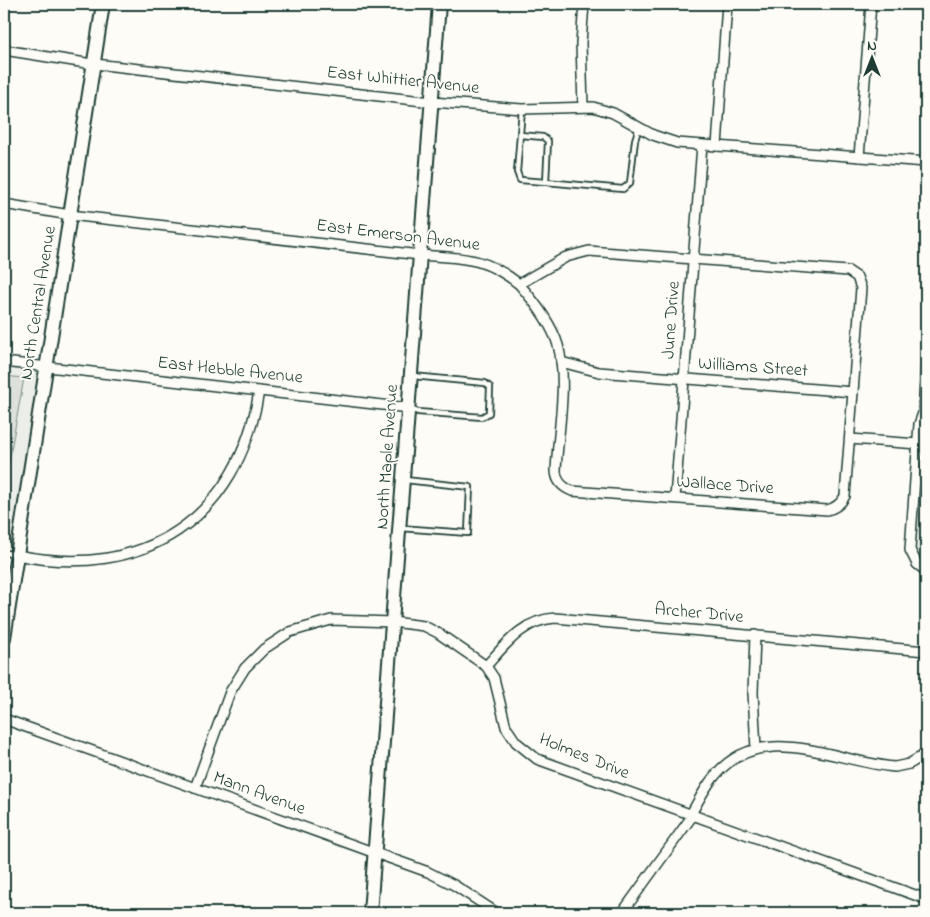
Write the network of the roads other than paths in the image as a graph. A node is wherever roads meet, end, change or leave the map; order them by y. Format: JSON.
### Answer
{"nodes":[{"id":1,"x":103,"y":4,"type":"edge"},
{"id":2,"x":439,"y":4,"type":"edge"},
{"id":3,"x":584,"y":4,"type":"edge"},
{"id":4,"x":727,"y":4,"type":"edge"},
{"id":5,"x":870,"y":4,"type":"edge"},
{"id":6,"x":4,"y":50,"type":"edge"},
{"id":7,"x":94,"y":64,"type":"junction"},
{"id":8,"x":432,"y":102,"type":"junction"},
{"id":9,"x":583,"y":107,"type":"junction"},
{"id":10,"x":522,"y":109,"type":"junction"},
{"id":11,"x":639,"y":127,"type":"junction"},
{"id":12,"x":520,"y":135,"type":"junction"},
{"id":13,"x":702,"y":144,"type":"junction"},
{"id":14,"x":717,"y":146,"type":"junction"},
{"id":15,"x":859,"y":157,"type":"junction"},
{"id":16,"x":926,"y":162,"type":"edge"},
{"id":17,"x":546,"y":182,"type":"junction"},
{"id":18,"x":4,"y":204,"type":"edge"},
{"id":19,"x":70,"y":214,"type":"junction"},
{"id":20,"x":420,"y":255,"type":"junction"},
{"id":21,"x":692,"y":258,"type":"junction"},
{"id":22,"x":519,"y":284,"type":"junction"},
{"id":23,"x":4,"y":362,"type":"edge"},
{"id":24,"x":561,"y":362,"type":"junction"},
{"id":25,"x":926,"y":363,"type":"edge"},
{"id":26,"x":46,"y":366,"type":"junction"},
{"id":27,"x":411,"y":376,"type":"junction"},
{"id":28,"x":684,"y":379,"type":"junction"},
{"id":29,"x":259,"y":391,"type":"junction"},
{"id":30,"x":853,"y":392,"type":"junction"},
{"id":31,"x":409,"y":408,"type":"junction"},
{"id":32,"x":850,"y":439,"type":"junction"},
{"id":33,"x":918,"y":444,"type":"junction"},
{"id":34,"x":926,"y":479,"type":"edge"},
{"id":35,"x":404,"y":480,"type":"junction"},
{"id":36,"x":915,"y":485,"type":"junction"},
{"id":37,"x":675,"y":498,"type":"junction"},
{"id":38,"x":400,"y":528,"type":"junction"},
{"id":39,"x":4,"y":553,"type":"edge"},
{"id":40,"x":17,"y":555,"type":"junction"},
{"id":41,"x":926,"y":571,"type":"edge"},
{"id":42,"x":393,"y":622,"type":"junction"},
{"id":43,"x":755,"y":635,"type":"junction"},
{"id":44,"x":4,"y":638,"type":"edge"},
{"id":45,"x":926,"y":651,"type":"edge"},
{"id":46,"x":486,"y":666,"type":"junction"},
{"id":47,"x":4,"y":719,"type":"edge"},
{"id":48,"x":756,"y":749,"type":"junction"},
{"id":49,"x":926,"y":754,"type":"edge"},
{"id":50,"x":195,"y":788,"type":"junction"},
{"id":51,"x":692,"y":815,"type":"junction"},
{"id":52,"x":375,"y":853,"type":"junction"},
{"id":53,"x":926,"y":898,"type":"edge"},
{"id":54,"x":370,"y":913,"type":"edge"},
{"id":55,"x":497,"y":913,"type":"edge"},
{"id":56,"x":622,"y":913,"type":"edge"}],
"edges":[{"from":1,"to":7,"type":"main road","name":"North Central Avenue"},
{"from":2,"to":8,"type":"main road","name":"North Maple Avenue"},
{"from":3,"to":9,"type":"street"},
{"from":4,"to":14,"type":"street"},
{"from":5,"to":15,"type":"street"},
{"from":6,"to":7,"type":"street","name":"East Whittier Avenue"},
{"from":7,"to":8,"type":"street","name":"East Whittier Avenue"},
{"from":7,"to":19,"type":"main road","name":"North Central Avenue"},
{"from":8,"to":10,"type":"street","name":"East Whittier Avenue"},
{"from":8,"to":20,"type":"main road","name":"North Maple Avenue"},
{"from":9,"to":10,"type":"street","name":"East Whittier Avenue"},
{"from":9,"to":11,"type":"street","name":"East Whittier Avenue"},
{"from":10,"to":12,"type":"lane"},
{"from":11,"to":13,"type":"street","name":"East Whittier Avenue"},
{"from":11,"to":17,"type":"lane"},
{"from":12,"to":17,"type":"lane"},
{"from":12,"to":17,"type":"lane"},
{"from":13,"to":14,"type":"street","name":"East Whittier Avenue"},
{"from":13,"to":21,"type":"street","name":"June Drive"},
{"from":14,"to":15,"type":"street"},
{"from":15,"to":16,"type":"street"},
{"from":18,"to":19,"type":"street","name":"East Emerson Avenue"},
{"from":19,"to":20,"type":"street","name":"East Emerson Avenue"},
{"from":19,"to":26,"type":"main road","name":"North Central Avenue"},
{"from":20,"to":22,"type":"street","name":"East Emerson Avenue"},
{"from":20,"to":27,"type":"main road","name":"North Maple Avenue"},
{"from":21,"to":22,"type":"street"},
{"from":21,"to":28,"type":"street","name":"June Drive"},
{"from":21,"to":30,"type":"street","name":"Wallace Drive"},
{"from":22,"to":24,"type":"street","name":"Wallace Drive"},
{"from":23,"to":26,"type":"street","name":"East Hebble Avenue"},
{"from":24,"to":28,"type":"street","name":"Williams Street"},
{"from":24,"to":37,"type":"street","name":"Wallace Drive"},
{"from":25,"to":33,"type":"street"},
{"from":26,"to":29,"type":"street","name":"East Hebble Avenue"},
{"from":26,"to":40,"type":"main road","name":"North Central Avenue"},
{"from":27,"to":31,"type":"main road","name":"North Maple Avenue"},
{"from":27,"to":31,"type":"lane"},
{"from":28,"to":30,"type":"street","name":"Williams Street"},
{"from":28,"to":37,"type":"street","name":"June Drive"},
{"from":29,"to":31,"type":"street","name":"East Hebble Avenue"},
{"from":29,"to":40,"type":"street"},
{"from":30,"to":32,"type":"street","name":"Wallace Drive"},
{"from":31,"to":35,"type":"main road","name":"North Maple Avenue"},
{"from":32,"to":33,"type":"street"},
{"from":32,"to":37,"type":"street","name":"Wallace Drive"},
{"from":33,"to":36,"type":"street"},
{"from":34,"to":36,"type":"lane"},
{"from":35,"to":38,"type":"main road","name":"North Maple Avenue"},
{"from":35,"to":38,"type":"lane"},
{"from":36,"to":41,"type":"street"},
{"from":38,"to":42,"type":"main road","name":"North Maple Avenue"},
{"from":39,"to":40,"type":"lane"},
{"from":40,"to":44,"type":"main road","name":"North Central Avenue"},
{"from":42,"to":46,"type":"street"},
{"from":42,"to":50,"type":"street"},
{"from":42,"to":52,"type":"main road","name":"North Maple Avenue"},
{"from":43,"to":45,"type":"street","name":"Archer Drive"},
{"from":43,"to":46,"type":"street","name":"Archer Drive"},
{"from":43,"to":48,"type":"street"},
{"from":46,"to":51,"type":"street","name":"Holmes Drive"},
{"from":47,"to":50,"type":"street","name":"Mann Avenue"},
{"from":48,"to":49,"type":"street"},
{"from":48,"to":51,"type":"street"},
{"from":50,"to":52,"type":"street","name":"Mann Avenue"},
{"from":51,"to":53,"type":"street","name":"Holmes Drive"},
{"from":51,"to":56,"type":"street"},
{"from":52,"to":54,"type":"main road","name":"North Maple Avenue"},
{"from":52,"to":55,"type":"street","name":"Mann Avenue"}]}
